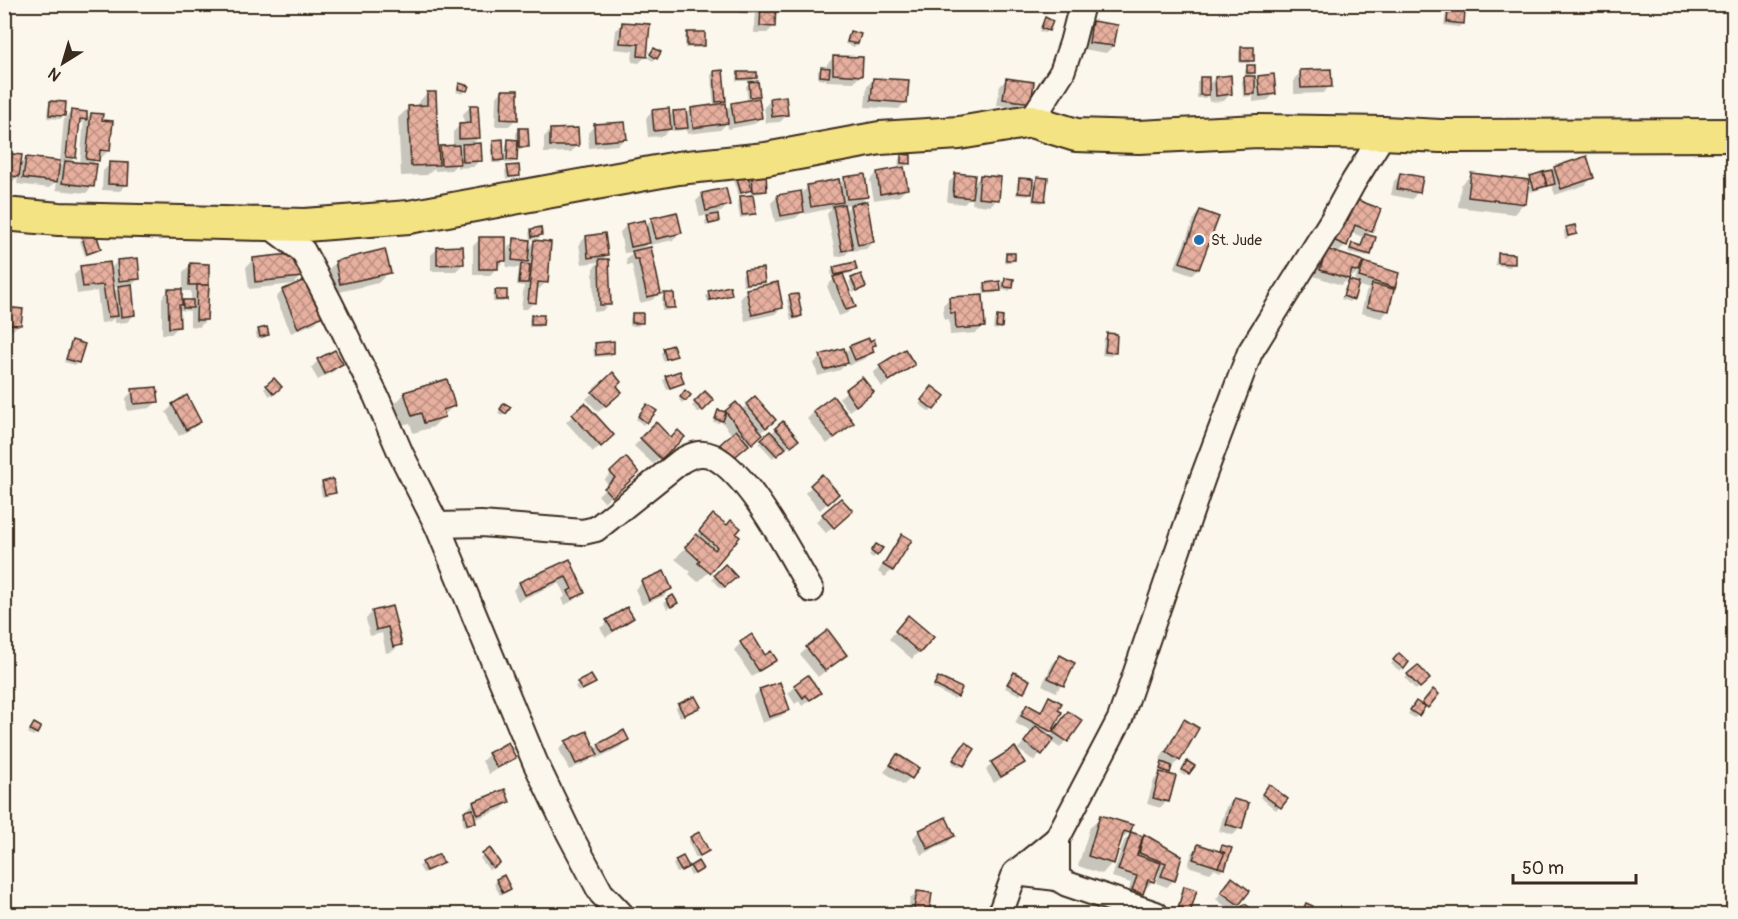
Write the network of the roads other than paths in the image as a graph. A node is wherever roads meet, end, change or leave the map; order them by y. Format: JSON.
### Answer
{"nodes":[{"id":1,"x":1082,"y":4,"type":"edge"},
{"id":2,"x":1031,"y":121,"type":"junction"},
{"id":3,"x":1384,"y":133,"type":"junction"},
{"id":4,"x":1734,"y":135,"type":"edge"},
{"id":5,"x":4,"y":214,"type":"edge"},
{"id":6,"x":266,"y":223,"type":"junction"},
{"id":7,"x":437,"y":525,"type":"junction"},
{"id":8,"x":812,"y":590,"type":"dead end"},
{"id":9,"x":1057,"y":839,"type":"junction"},
{"id":10,"x":1015,"y":873,"type":"junction"},
{"id":11,"x":1057,"y":878,"type":"junction"},
{"id":12,"x":621,"y":915,"type":"edge"},
{"id":13,"x":1000,"y":915,"type":"edge"},
{"id":14,"x":1156,"y":915,"type":"edge"}],
"edges":[{"from":1,"to":2,"type":"street"},
{"from":2,"to":3,"type":"main road"},
{"from":2,"to":6,"type":"main road"},
{"from":3,"to":4,"type":"main road"},
{"from":3,"to":9,"type":"street"},
{"from":5,"to":6,"type":"main road"},
{"from":6,"to":7,"type":"street"},
{"from":7,"to":8,"type":"street"},
{"from":7,"to":12,"type":"street"},
{"from":9,"to":10,"type":"street"},
{"from":9,"to":11,"type":"street"},
{"from":10,"to":11,"type":"street"},
{"from":10,"to":13,"type":"street"},
{"from":11,"to":14,"type":"street"}]}
